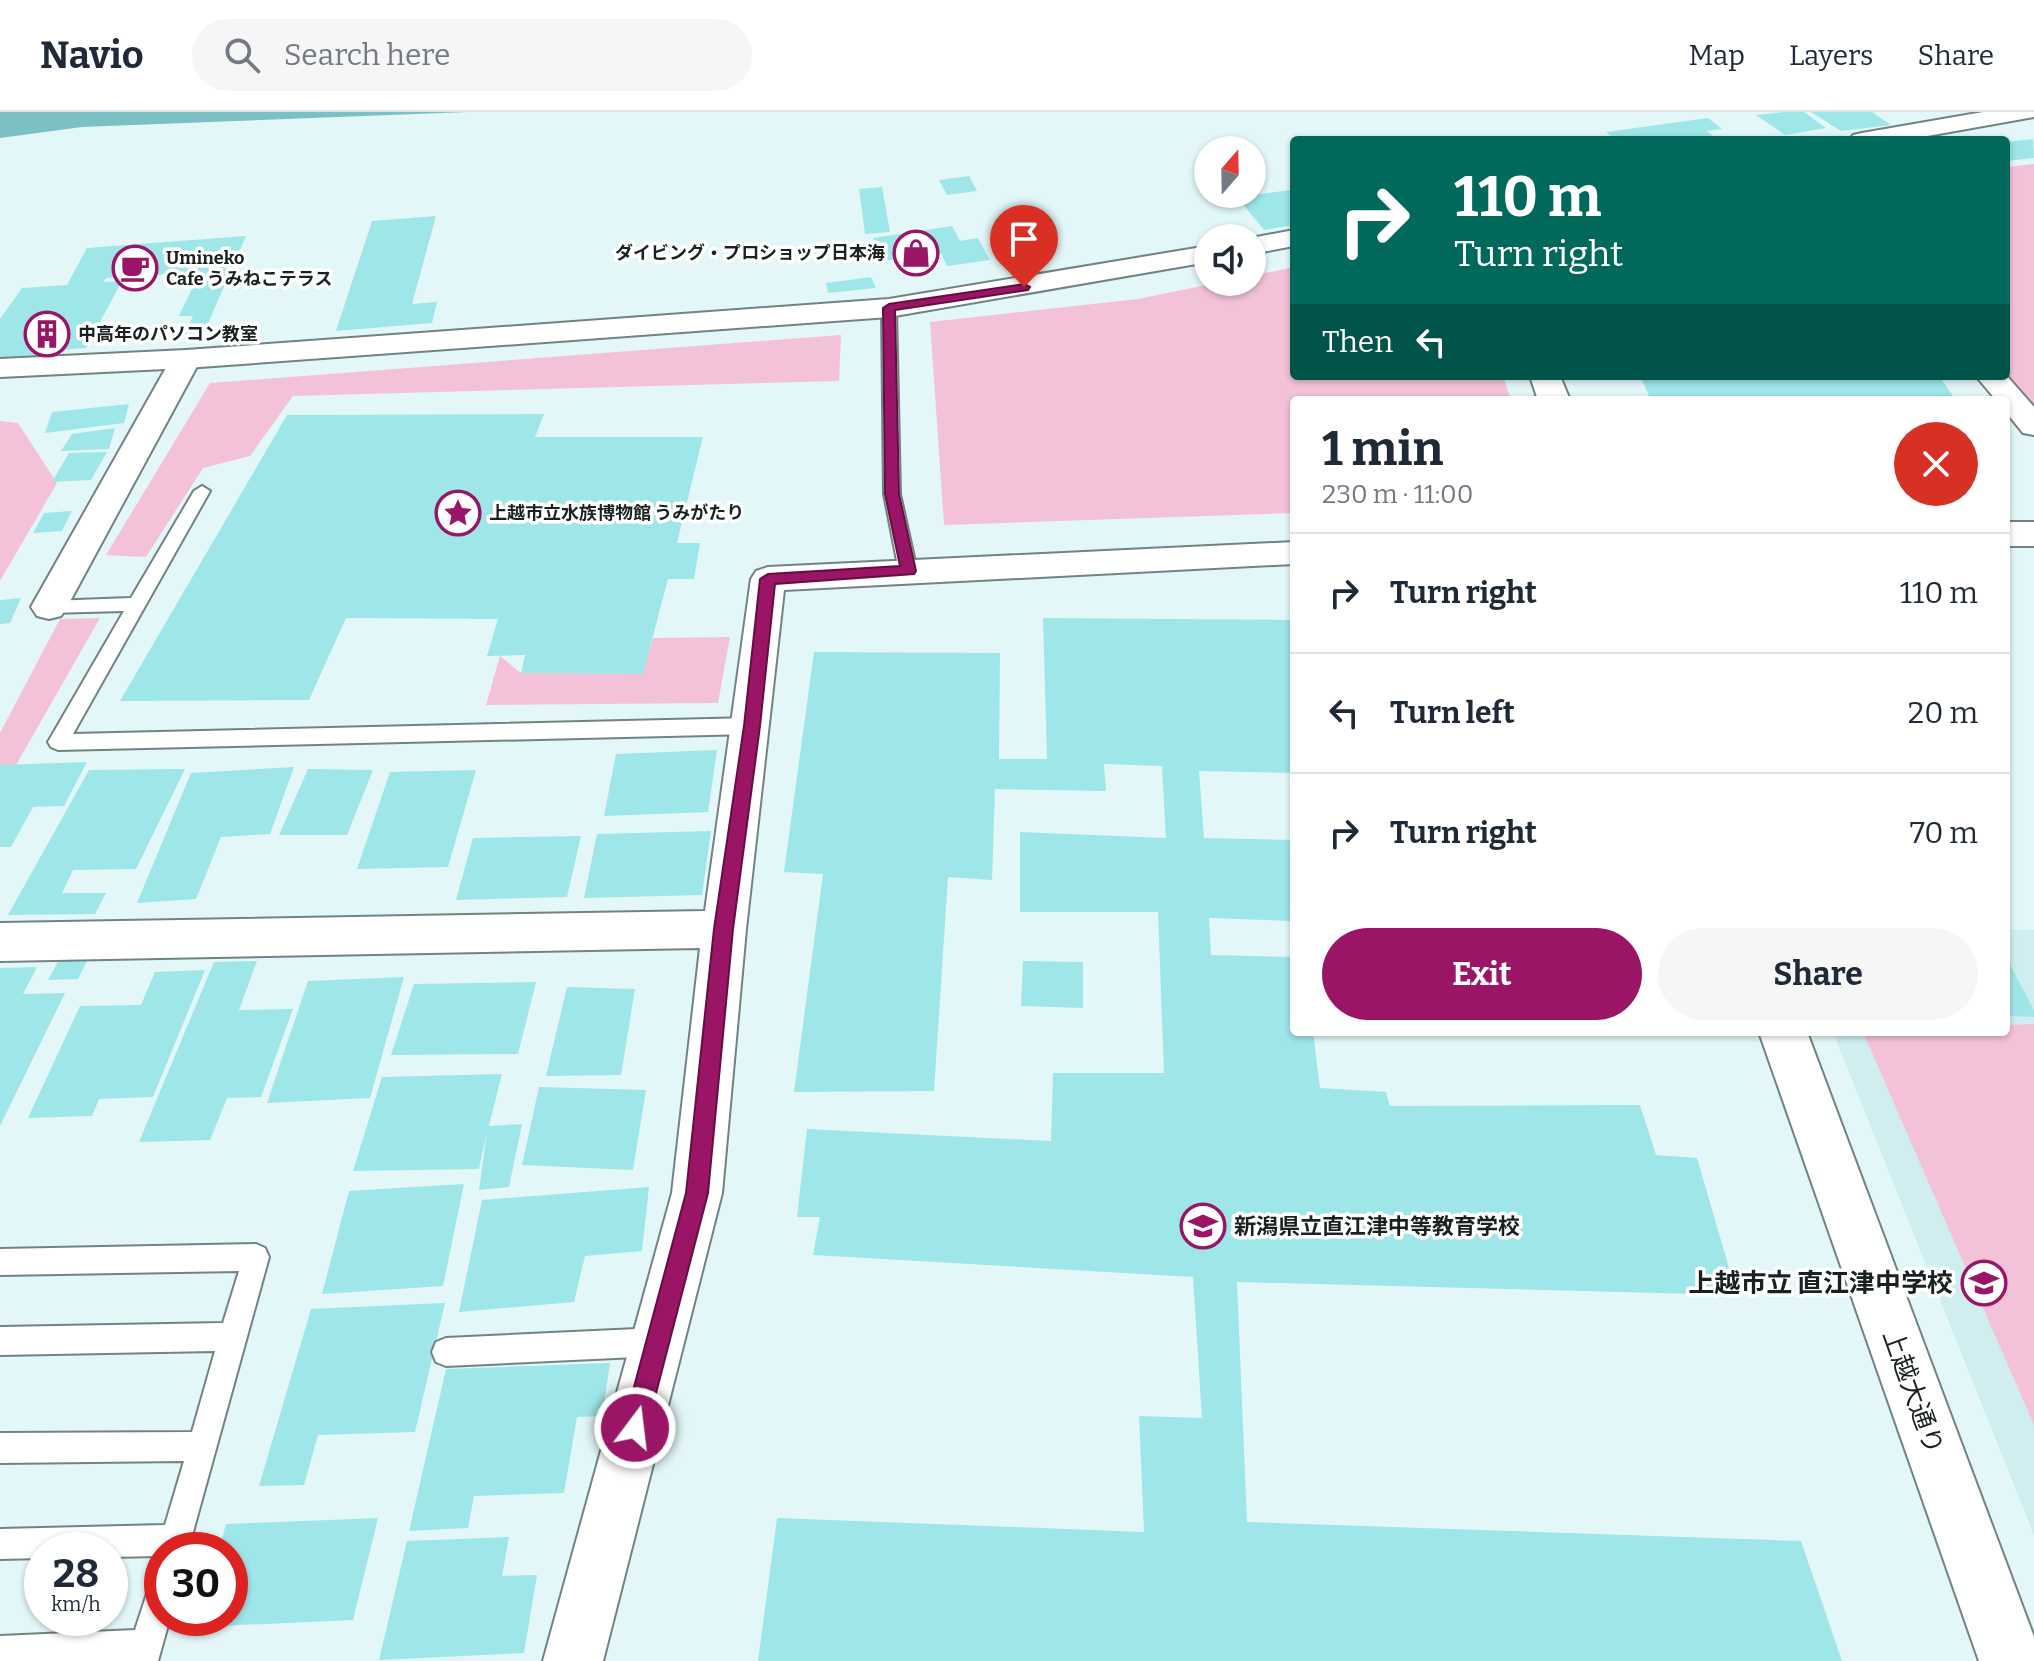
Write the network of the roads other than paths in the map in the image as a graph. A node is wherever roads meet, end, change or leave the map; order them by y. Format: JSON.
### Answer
{"nodes":[{"id":1,"x":2026,"y":112,"type":"edge"},
{"id":2,"x":1885,"y":136,"type":"edge"},
{"id":3,"x":1290,"y":239,"type":"edge"},
{"id":4,"x":1266,"y":243,"type":"edge"},
{"id":5,"x":1194,"y":257,"type":"edge"},
{"id":6,"x":889,"y":308,"type":"junction"},
{"id":7,"x":186,"y":359,"type":"junction"},
{"id":8,"x":0,"y":368,"type":"edge"},
{"id":9,"x":1994,"y":380,"type":"edge"},
{"id":10,"x":2008,"y":396,"type":"edge"},
{"id":11,"x":2010,"y":398,"type":"edge"},
{"id":12,"x":2034,"y":426,"type":"edge"},
{"id":13,"x":202,"y":491,"type":"dead end"},
{"id":14,"x":2010,"y":534,"type":"edge"},
{"id":15,"x":2034,"y":534,"type":"edge"},
{"id":16,"x":1290,"y":553,"type":"edge"},
{"id":17,"x":908,"y":571,"type":"junction"},
{"id":18,"x":137,"y":604,"type":"junction"},
{"id":19,"x":49,"y":607,"type":"joint"},
{"id":20,"x":752,"y":726,"type":"junction"},
{"id":21,"x":724,"y":929,"type":"junction"},
{"id":22,"x":0,"y":942,"type":"edge"},
{"id":23,"x":1784,"y":1036,"type":"edge"},
{"id":24,"x":0,"y":1262,"type":"edge"},
{"id":25,"x":233,"y":1337,"type":"junction"},
{"id":26,"x":0,"y":1341,"type":"edge"},
{"id":27,"x":658,"y":1342,"type":"junction"},
{"id":28,"x":446,"y":1352,"type":"dead end"},
{"id":29,"x":203,"y":1446,"type":"junction"},
{"id":30,"x":0,"y":1448,"type":"edge"},
{"id":31,"x":179,"y":1532,"type":"edge"},
{"id":32,"x":0,"y":1544,"type":"edge"},
{"id":33,"x":144,"y":1545,"type":"edge"},
{"id":34,"x":0,"y":1652,"type":"edge"},
{"id":35,"x":145,"y":1653,"type":"edge"},
{"id":36,"x":573,"y":1661,"type":"edge"},
{"id":37,"x":2011,"y":1661,"type":"edge"}],
"edges":[{"from":1,"to":2,"type":"street"},
{"from":3,"to":4,"type":"street"},
{"from":5,"to":6,"type":"street"},
{"from":6,"to":7,"type":"street"},
{"from":6,"to":17,"type":"lane"},
{"from":7,"to":8,"type":"street"},
{"from":7,"to":19,"type":"street"},
{"from":9,"to":10,"type":"street"},
{"from":11,"to":12,"type":"street"},
{"from":13,"to":18,"type":"lane"},
{"from":14,"to":15,"type":"street"},
{"from":16,"to":17,"type":"street"},
{"from":17,"to":20,"type":"street"},
{"from":18,"to":19,"type":"lane"},
{"from":18,"to":20,"type":"lane"},
{"from":20,"to":21,"type":"street"},
{"from":21,"to":22,"type":"street"},
{"from":21,"to":27,"type":"street"},
{"from":23,"to":37,"type":"street","name":"上越大通り"},
{"from":24,"to":25,"type":"lane"},
{"from":25,"to":26,"type":"lane"},
{"from":25,"to":29,"type":"lane"},
{"from":27,"to":28,"type":"lane"},
{"from":27,"to":36,"type":"street"},
{"from":29,"to":30,"type":"lane"},
{"from":29,"to":31,"type":"lane"},
{"from":32,"to":33,"type":"lane"},
{"from":34,"to":35,"type":"lane"}]}
